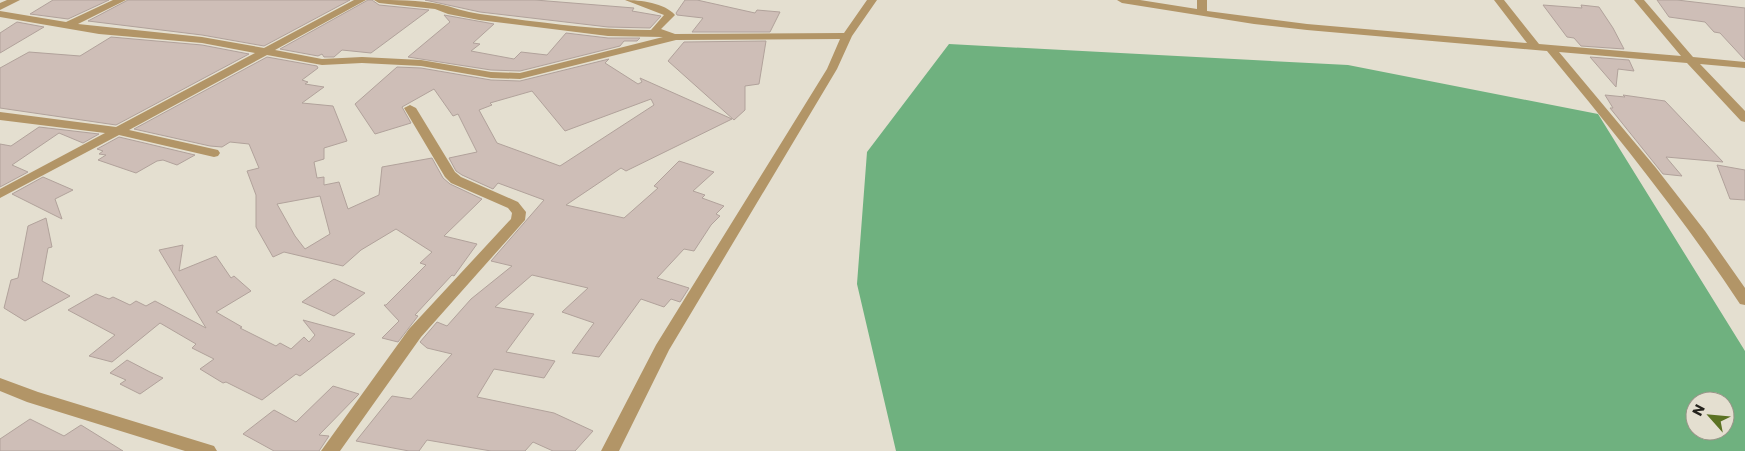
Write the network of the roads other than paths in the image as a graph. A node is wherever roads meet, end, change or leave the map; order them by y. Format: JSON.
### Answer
{"nodes":[{"id":1,"x":15,"y":0,"type":"edge"},
{"id":2,"x":122,"y":0,"type":"edge"},
{"id":3,"x":361,"y":0,"type":"edge"},
{"id":4,"x":379,"y":0,"type":"edge"},
{"id":5,"x":630,"y":0,"type":"edge"},
{"id":6,"x":872,"y":0,"type":"edge"},
{"id":7,"x":1122,"y":0,"type":"edge"},
{"id":8,"x":1202,"y":0,"type":"edge"},
{"id":9,"x":1499,"y":0,"type":"edge"},
{"id":10,"x":1639,"y":0,"type":"edge"},
{"id":11,"x":0,"y":7,"type":"edge"},
{"id":12,"x":1202,"y":13,"type":"junction"},
{"id":13,"x":0,"y":14,"type":"edge"},
{"id":14,"x":68,"y":25,"type":"junction"},
{"id":15,"x":658,"y":32,"type":"junction"},
{"id":16,"x":847,"y":36,"type":"junction"},
{"id":17,"x":676,"y":37,"type":"junction"},
{"id":18,"x":1535,"y":46,"type":"junction"},
{"id":19,"x":1549,"y":48,"type":"junction"},
{"id":20,"x":264,"y":52,"type":"junction"},
{"id":21,"x":1690,"y":60,"type":"junction"},
{"id":22,"x":1745,"y":65,"type":"edge"},
{"id":23,"x":410,"y":108,"type":"dead end"},
{"id":24,"x":0,"y":116,"type":"edge"},
{"id":25,"x":1745,"y":118,"type":"edge"},
{"id":26,"x":118,"y":132,"type":"junction"},
{"id":27,"x":214,"y":154,"type":"dead end"},
{"id":28,"x":0,"y":194,"type":"edge"},
{"id":29,"x":1745,"y":300,"type":"edge"},
{"id":30,"x":0,"y":384,"type":"edge"},
{"id":31,"x":208,"y":451,"type":"edge"},
{"id":32,"x":330,"y":451,"type":"edge"},
{"id":33,"x":610,"y":451,"type":"edge"}],
"edges":[{"from":1,"to":11,"type":"street"},
{"from":2,"to":14,"type":"street"},
{"from":3,"to":20,"type":"street"},
{"from":4,"to":15,"type":"street"},
{"from":5,"to":15,"type":"street"},
{"from":6,"to":16,"type":"street"},
{"from":7,"to":12,"type":"street"},
{"from":8,"to":12,"type":"street"},
{"from":9,"to":18,"type":"street"},
{"from":10,"to":21,"type":"street"},
{"from":12,"to":18,"type":"street"},
{"from":13,"to":14,"type":"street"},
{"from":14,"to":20,"type":"street"},
{"from":15,"to":17,"type":"street"},
{"from":16,"to":17,"type":"street"},
{"from":16,"to":33,"type":"street"},
{"from":17,"to":20,"type":"street"},
{"from":18,"to":19,"type":"street"},
{"from":19,"to":21,"type":"street"},
{"from":19,"to":29,"type":"street"},
{"from":20,"to":26,"type":"street"},
{"from":21,"to":22,"type":"street"},
{"from":21,"to":25,"type":"street"},
{"from":23,"to":32,"type":"street"},
{"from":24,"to":26,"type":"street"},
{"from":26,"to":27,"type":"street"},
{"from":26,"to":28,"type":"street"},
{"from":30,"to":31,"type":"street"}]}
